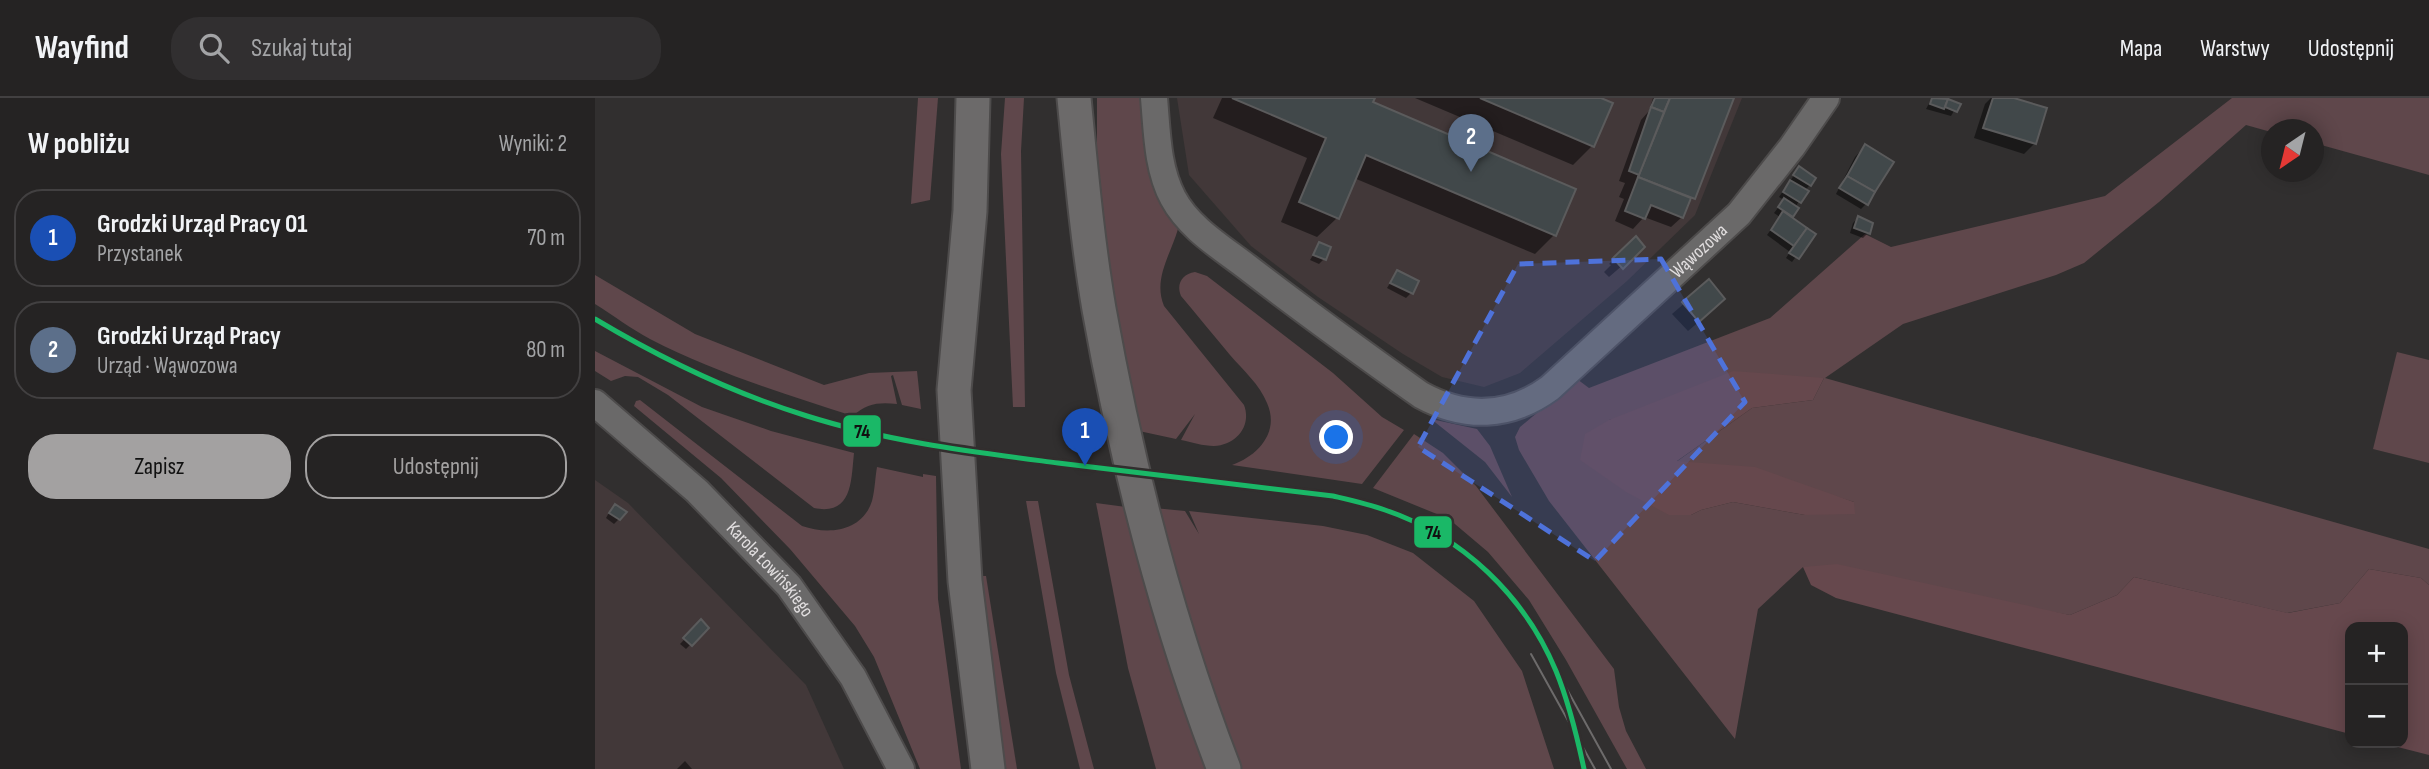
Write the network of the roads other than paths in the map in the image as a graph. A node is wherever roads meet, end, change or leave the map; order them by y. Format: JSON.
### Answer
{"nodes":[{"id":1,"x":973,"y":98,"type":"edge"},
{"id":2,"x":1074,"y":98,"type":"edge"},
{"id":3,"x":1154,"y":98,"type":"edge"},
{"id":4,"x":1826,"y":98,"type":"edge"},
{"id":5,"x":595,"y":403,"type":"edge"},
{"id":6,"x":901,"y":769,"type":"edge"},
{"id":7,"x":988,"y":769,"type":"edge"},
{"id":8,"x":1224,"y":769,"type":"edge"}],
"edges":[{"from":1,"to":7,"type":"main road"},
{"from":2,"to":8,"type":"main road"},
{"from":3,"to":4,"type":"street","name":"Wąwozowa"},
{"from":5,"to":6,"type":"street","name":"Karola Łowińskiego"}]}
